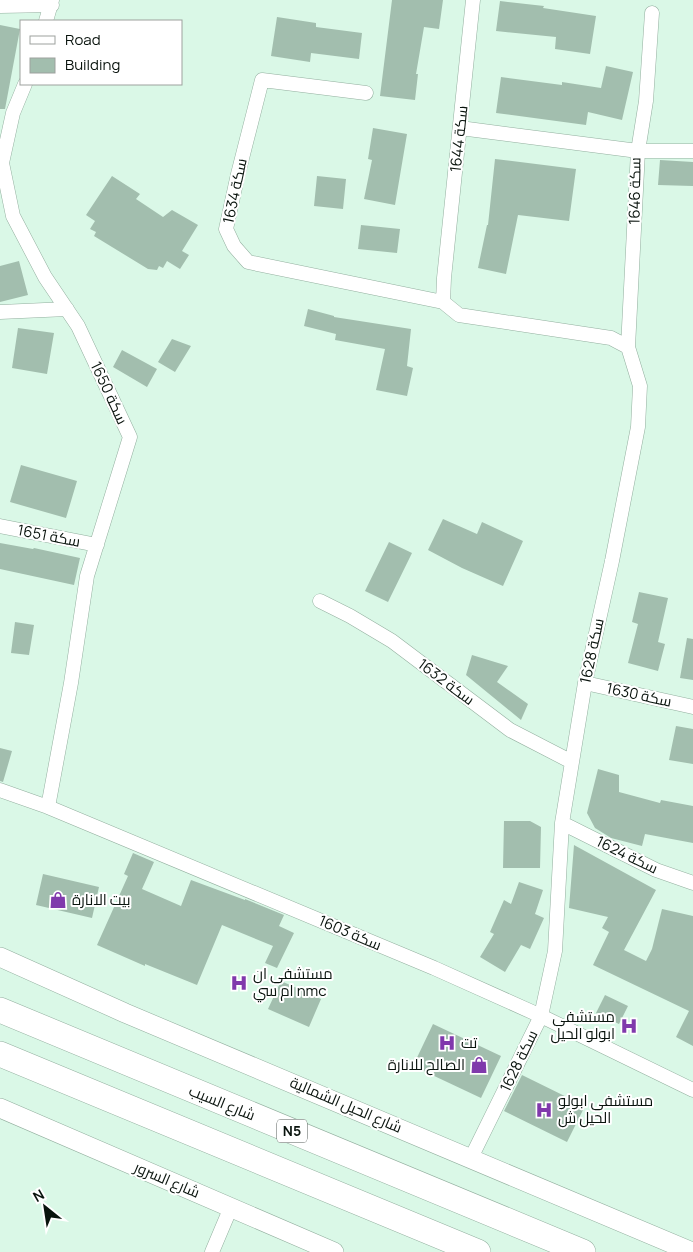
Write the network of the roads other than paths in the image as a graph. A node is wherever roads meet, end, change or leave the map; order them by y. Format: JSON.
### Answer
{"nodes":[{"id":1,"x":473,"y":0,"type":"edge"},
{"id":2,"x":52,"y":2,"type":"edge"},
{"id":3,"x":0,"y":6,"type":"edge"},
{"id":4,"x":652,"y":13,"type":"dead end"},
{"id":5,"x":46,"y":20,"type":"edge"},
{"id":6,"x":24,"y":85,"type":"edge"},
{"id":7,"x":366,"y":93,"type":"dead end"},
{"id":8,"x":7,"y":113,"type":"edge"},
{"id":9,"x":460,"y":128,"type":"junction"},
{"id":10,"x":638,"y":151,"type":"junction"},
{"id":11,"x":693,"y":151,"type":"edge"},
{"id":12,"x":443,"y":302,"type":"junction"},
{"id":13,"x":67,"y":309,"type":"junction"},
{"id":14,"x":0,"y":312,"type":"edge"},
{"id":15,"x":628,"y":347,"type":"junction"},
{"id":16,"x":0,"y":526,"type":"edge"},
{"id":17,"x":97,"y":545,"type":"junction"},
{"id":18,"x":320,"y":601,"type":"dead end"},
{"id":19,"x":585,"y":684,"type":"junction"},
{"id":20,"x":693,"y":707,"type":"edge"},
{"id":21,"x":572,"y":762,"type":"junction"},
{"id":22,"x":0,"y":790,"type":"edge"},
{"id":23,"x":48,"y":807,"type":"junction"},
{"id":24,"x":562,"y":823,"type":"junction"},
{"id":25,"x":693,"y":883,"type":"edge"},
{"id":26,"x":0,"y":957,"type":"edge"},
{"id":27,"x":0,"y":1010,"type":"edge"},
{"id":28,"x":541,"y":1016,"type":"junction"},
{"id":29,"x":0,"y":1054,"type":"edge"},
{"id":30,"x":693,"y":1090,"type":"edge"},
{"id":31,"x":0,"y":1108,"type":"edge"},
{"id":32,"x":471,"y":1158,"type":"junction"},
{"id":33,"x":231,"y":1208,"type":"junction"},
{"id":34,"x":212,"y":1252,"type":"edge"},
{"id":35,"x":334,"y":1252,"type":"edge"},
{"id":36,"x":478,"y":1252,"type":"edge"},
{"id":37,"x":583,"y":1252,"type":"edge"},
{"id":38,"x":692,"y":1252,"type":"edge"}],
"edges":[{"from":1,"to":9,"type":"street","name":"سكة 1644"},
{"from":2,"to":3,"type":"street"},
{"from":2,"to":5,"type":"street"},
{"from":4,"to":10,"type":"street"},
{"from":6,"to":8,"type":"street","name":"سكة 1650"},
{"from":7,"to":12,"type":"street","name":"سكة 1634"},
{"from":8,"to":13,"type":"street","name":"سكة 1650"},
{"from":9,"to":10,"type":"street","name":"سكة 1646"},
{"from":9,"to":12,"type":"street","name":"سكة 1644"},
{"from":10,"to":11,"type":"street"},
{"from":10,"to":15,"type":"street","name":"سكة 1646"},
{"from":12,"to":15,"type":"street"},
{"from":13,"to":14,"type":"street"},
{"from":13,"to":17,"type":"street","name":"سكة 1650"},
{"from":15,"to":19,"type":"street","name":"سكة 1628"},
{"from":16,"to":17,"type":"street","name":"سكة 1651"},
{"from":17,"to":23,"type":"street","name":"سكة 1650"},
{"from":18,"to":21,"type":"street","name":"سكة 1632"},
{"from":19,"to":20,"type":"street","name":"سكة 1630"},
{"from":19,"to":21,"type":"street","name":"سكة 1628"},
{"from":21,"to":24,"type":"street","name":"سكة 1628"},
{"from":22,"to":23,"type":"street","name":"سكة 1603"},
{"from":23,"to":28,"type":"street","name":"سكة 1603"},
{"from":24,"to":25,"type":"street","name":"سكة 1624"},
{"from":24,"to":28,"type":"street","name":"سكة 1628"},
{"from":26,"to":32,"type":"street","name":"شارع الحيل الشمالية"},
{"from":27,"to":37,"type":"highway","name":"شارع السيب","number":"N5"},
{"from":28,"to":30,"type":"street","name":"سكة 1603"},
{"from":28,"to":32,"type":"street","name":"سكة 1628"},
{"from":29,"to":36,"type":"highway"},
{"from":31,"to":33,"type":"street","name":"شارع السرور"},
{"from":32,"to":38,"type":"street","name":"شارع الحيل الشمالية"},
{"from":33,"to":34,"type":"street"},
{"from":33,"to":35,"type":"street","name":"شارع السرور"}]}
